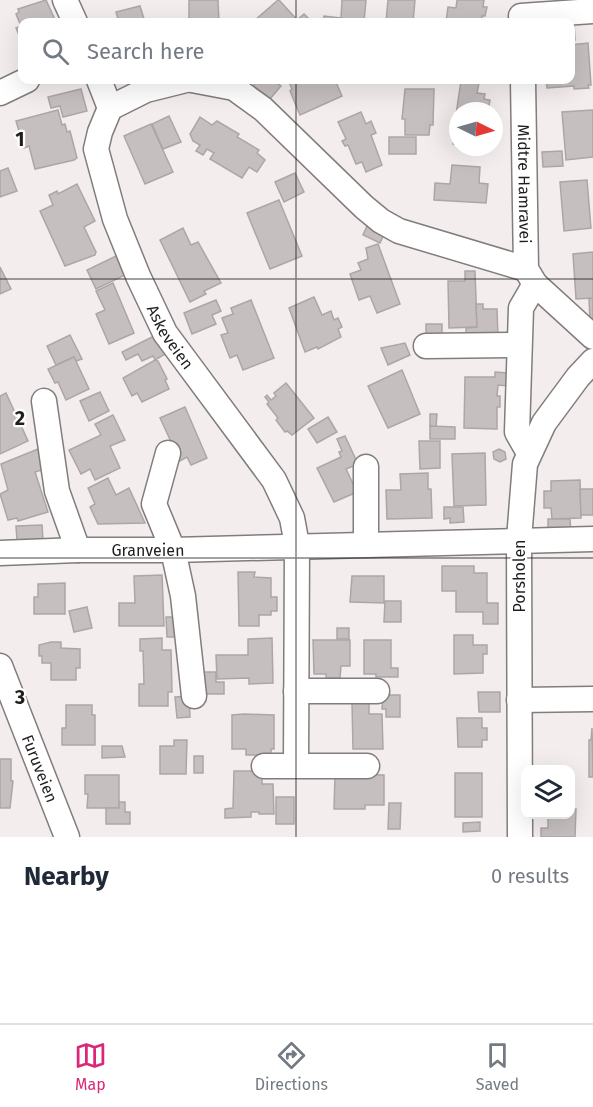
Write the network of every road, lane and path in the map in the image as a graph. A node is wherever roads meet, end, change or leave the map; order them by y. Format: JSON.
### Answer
{"nodes":[{"id":1,"x":65,"y":0,"type":"edge"},
{"id":2,"x":593,"y":11,"type":"edge"},
{"id":3,"x":520,"y":13,"type":"edge"},
{"id":4,"x":73,"y":18,"type":"edge"},
{"id":5,"x":19,"y":84,"type":"edge"},
{"id":6,"x":101,"y":84,"type":"edge"},
{"id":7,"x":170,"y":84,"type":"edge"},
{"id":8,"x":213,"y":84,"type":"edge"},
{"id":9,"x":523,"y":84,"type":"edge"},
{"id":10,"x":0,"y":93,"type":"edge"},
{"id":11,"x":110,"y":108,"type":"junction"},
{"id":12,"x":531,"y":277,"type":"junction"},
{"id":13,"x":593,"y":337,"type":"edge"},
{"id":14,"x":426,"y":345,"type":"dead end"},
{"id":15,"x":519,"y":353,"type":"junction"},
{"id":16,"x":593,"y":361,"type":"edge"},
{"id":17,"x":44,"y":401,"type":"dead end"},
{"id":18,"x":168,"y":453,"type":"dead end"},
{"id":19,"x":529,"y":453,"type":"junction"},
{"id":20,"x":366,"y":468,"type":"dead end"},
{"id":21,"x":593,"y":538,"type":"edge"},
{"id":22,"x":519,"y":539,"type":"junction"},
{"id":23,"x":366,"y":544,"type":"junction"},
{"id":24,"x":297,"y":546,"type":"junction"},
{"id":25,"x":173,"y":549,"type":"junction"},
{"id":26,"x":78,"y":550,"type":"junction"},
{"id":27,"x":0,"y":553,"type":"edge"},
{"id":28,"x":0,"y":666,"type":"edge"},
{"id":29,"x":296,"y":691,"type":"junction"},
{"id":30,"x":377,"y":691,"type":"dead end"},
{"id":31,"x":194,"y":696,"type":"dead end"},
{"id":32,"x":593,"y":699,"type":"edge"},
{"id":33,"x":519,"y":700,"type":"junction"},
{"id":34,"x":296,"y":765,"type":"junction"},
{"id":35,"x":264,"y":766,"type":"dead end"},
{"id":36,"x":367,"y":766,"type":"dead end"},
{"id":37,"x":67,"y":837,"type":"edge"},
{"id":38,"x":520,"y":837,"type":"edge"}],
"edges":[{"from":1,"to":4,"type":"street"},
{"from":2,"to":3,"type":"street"},
{"from":5,"to":10,"type":"street"},
{"from":6,"to":11,"type":"street"},
{"from":7,"to":11,"type":"street"},
{"from":8,"to":12,"type":"street"},
{"from":9,"to":12,"type":"street","name":"Midtre Hamravei"},
{"from":11,"to":24,"type":"street","name":"Askeveien"},
{"from":12,"to":13,"type":"street"},
{"from":12,"to":15,"type":"street"},
{"from":14,"to":15,"type":"street"},
{"from":15,"to":19,"type":"street"},
{"from":16,"to":19,"type":"street","name":"Porsholen"},
{"from":17,"to":26,"type":"street"},
{"from":18,"to":25,"type":"street"},
{"from":19,"to":22,"type":"street","name":"Porsholen"},
{"from":20,"to":23,"type":"street"},
{"from":21,"to":22,"type":"street","name":"Granveien"},
{"from":22,"to":23,"type":"street","name":"Granveien"},
{"from":22,"to":33,"type":"street","name":"Porsholen"},
{"from":23,"to":24,"type":"street","name":"Granveien"},
{"from":24,"to":25,"type":"street","name":"Granveien"},
{"from":24,"to":29,"type":"street"},
{"from":25,"to":26,"type":"street","name":"Granveien"},
{"from":25,"to":31,"type":"street"},
{"from":26,"to":27,"type":"street","name":"Granveien"},
{"from":28,"to":37,"type":"street","name":"Furuveien"},
{"from":29,"to":30,"type":"street"},
{"from":29,"to":34,"type":"street"},
{"from":32,"to":33,"type":"street"},
{"from":33,"to":38,"type":"street","name":"Porsholen"},
{"from":34,"to":35,"type":"street"},
{"from":34,"to":36,"type":"street"}]}
